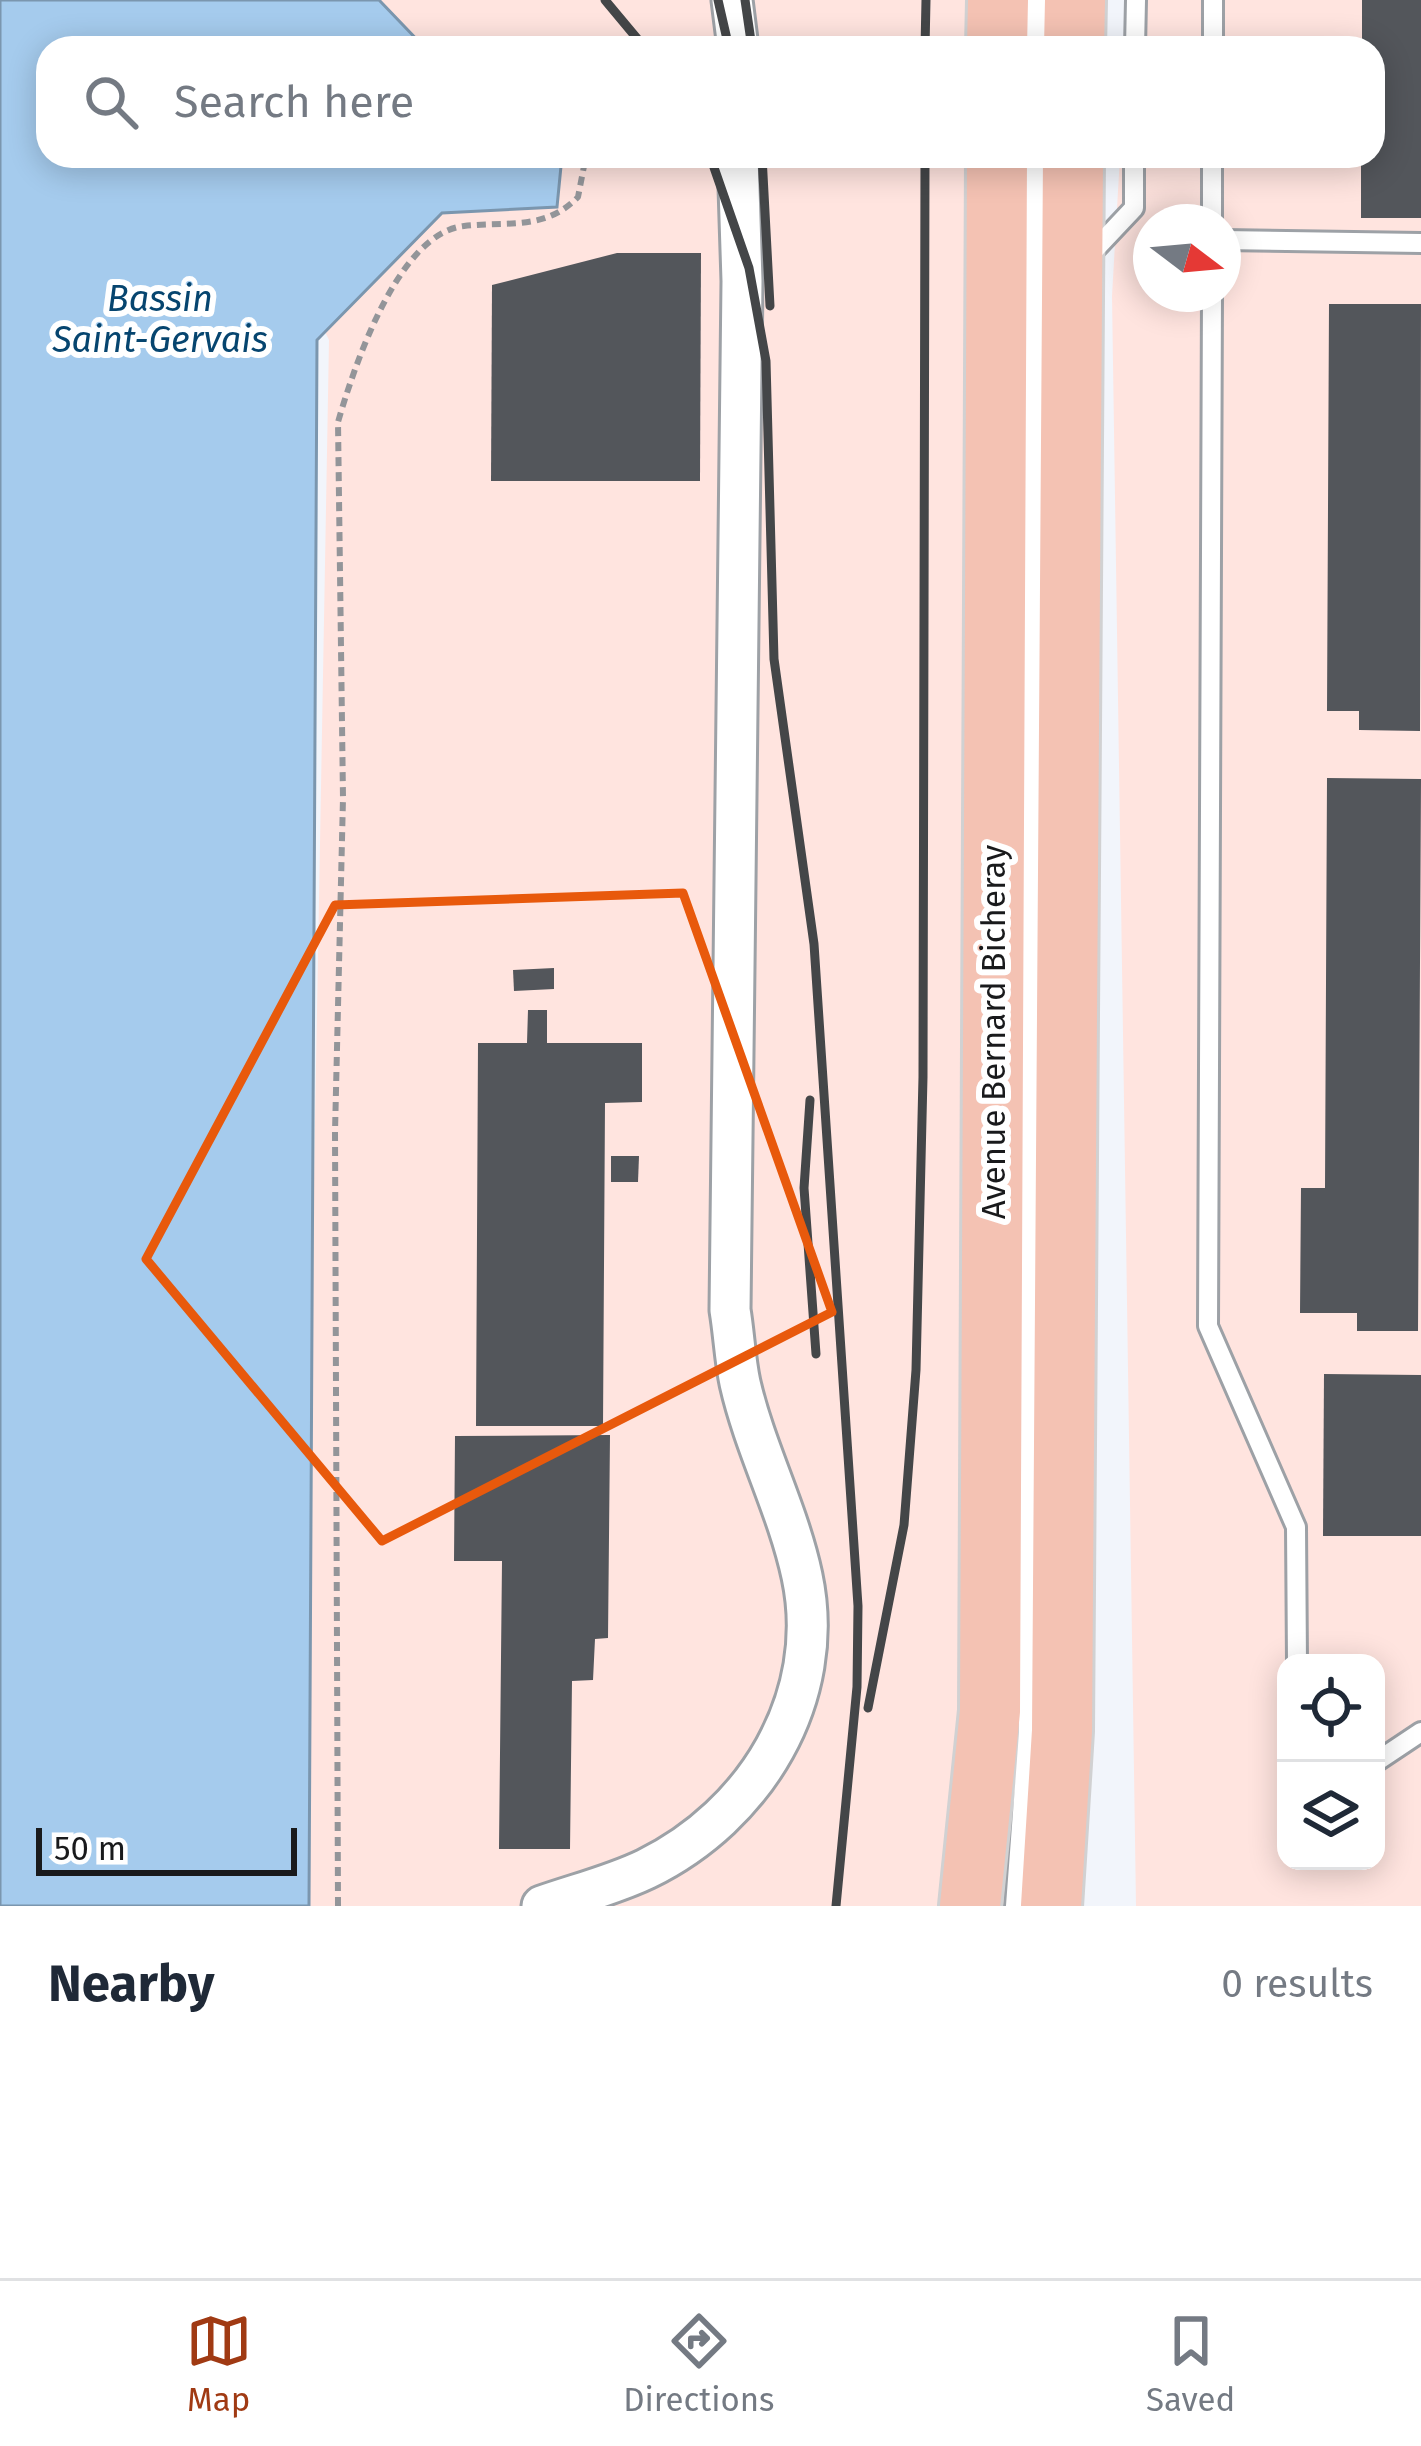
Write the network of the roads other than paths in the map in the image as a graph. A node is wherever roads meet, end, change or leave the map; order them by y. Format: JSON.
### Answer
{"nodes":[{"id":1,"x":732,"y":0,"type":"edge"},
{"id":2,"x":998,"y":0,"type":"edge"},
{"id":3,"x":1036,"y":0,"type":"edge"},
{"id":4,"x":1075,"y":0,"type":"edge"},
{"id":5,"x":1136,"y":0,"type":"edge"},
{"id":6,"x":1213,"y":0,"type":"edge"},
{"id":7,"x":736,"y":36,"type":"edge"},
{"id":8,"x":998,"y":36,"type":"edge"},
{"id":9,"x":1036,"y":36,"type":"edge"},
{"id":10,"x":1075,"y":36,"type":"edge"},
{"id":11,"x":1135,"y":36,"type":"edge"},
{"id":12,"x":1213,"y":36,"type":"edge"},
{"id":13,"x":738,"y":168,"type":"edge"},
{"id":14,"x":997,"y":168,"type":"edge"},
{"id":15,"x":1035,"y":168,"type":"edge"},
{"id":16,"x":1073,"y":168,"type":"edge"},
{"id":17,"x":1134,"y":168,"type":"edge"},
{"id":18,"x":1212,"y":168,"type":"edge"},
{"id":19,"x":1212,"y":204,"type":"edge"},
{"id":20,"x":1241,"y":240,"type":"edge"},
{"id":21,"x":1421,"y":244,"type":"edge"},
{"id":22,"x":1071,"y":276,"type":"junction"},
{"id":23,"x":1212,"y":312,"type":"edge"},
{"id":24,"x":1297,"y":1654,"type":"edge"},
{"id":25,"x":1421,"y":1732,"type":"edge"},
{"id":26,"x":1385,"y":1756,"type":"edge"},
{"id":27,"x":542,"y":1906,"type":"edge"},
{"id":28,"x":970,"y":1906,"type":"edge"},
{"id":29,"x":1015,"y":1906,"type":"edge"},
{"id":30,"x":1051,"y":1906,"type":"edge"}],
"edges":[{"from":1,"to":7,"type":"street"},
{"from":2,"to":8,"type":"main road"},
{"from":3,"to":9,"type":"lane"},
{"from":4,"to":10,"type":"main road"},
{"from":5,"to":11,"type":"lane"},
{"from":6,"to":12,"type":"lane"},
{"from":13,"to":27,"type":"street"},
{"from":14,"to":28,"type":"main road","name":"Avenue Bernard Bicheray"},
{"from":15,"to":29,"type":"lane"},
{"from":16,"to":22,"type":"main road"},
{"from":17,"to":22,"type":"lane"},
{"from":18,"to":19,"type":"lane"},
{"from":20,"to":21,"type":"lane"},
{"from":22,"to":30,"type":"main road"},
{"from":23,"to":24,"type":"lane"},
{"from":25,"to":26,"type":"lane"}]}
